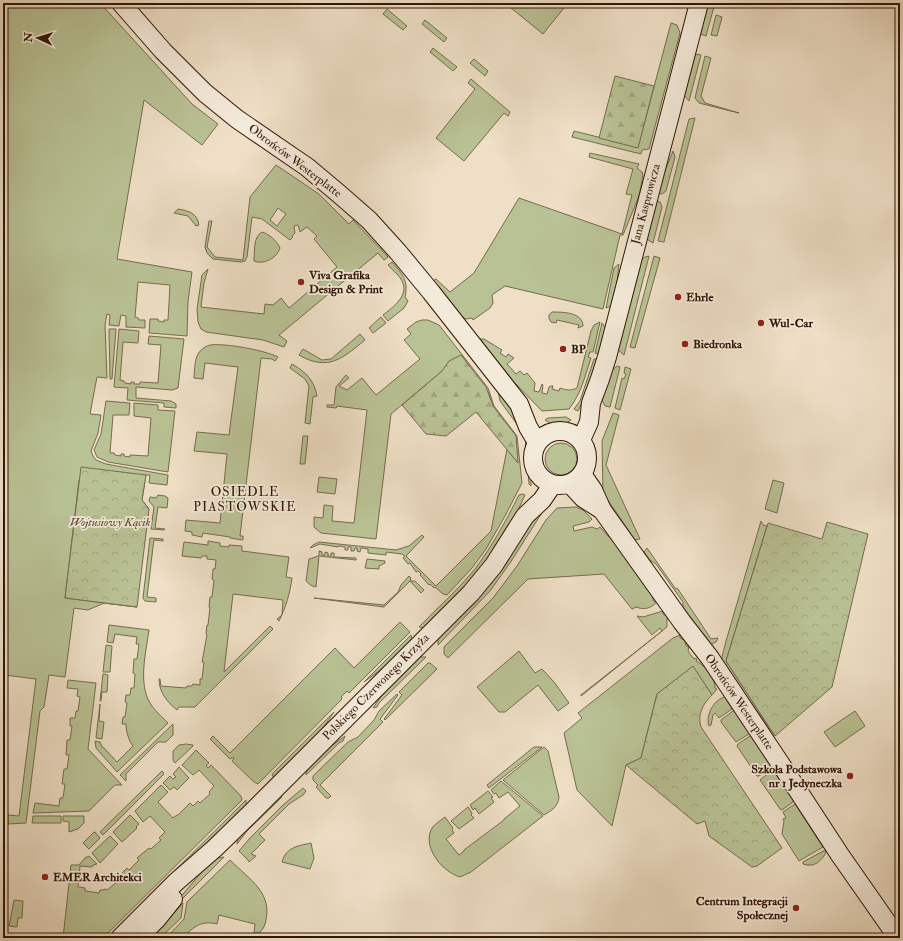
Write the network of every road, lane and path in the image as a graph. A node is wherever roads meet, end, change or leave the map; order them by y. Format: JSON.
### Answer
{"nodes":[{"id":1,"x":121,"y":3,"type":"edge"},
{"id":2,"x":699,"y":3,"type":"edge"},
{"id":3,"x":519,"y":404,"type":"junction"},
{"id":4,"x":567,"y":434,"type":"junction"},
{"id":5,"x":537,"y":442,"type":"junction"},
{"id":6,"x":561,"y":480,"type":"junction"},
{"id":7,"x":214,"y":849,"type":"junction"},
{"id":8,"x":120,"y":938,"type":"edge"},
{"id":9,"x":138,"y":938,"type":"edge"},
{"id":10,"x":898,"y":938,"type":"edge"}],
"edges":[{"from":1,"to":3,"type":"street","name":"Obrońców Westerplatte"},
{"from":2,"to":4,"type":"street","name":"Jana Kasprowicza"},
{"from":3,"to":4,"type":"street","name":"Obrońców Westerplatte"},
{"from":3,"to":5,"type":"street","name":"Obrońców Westerplatte"},
{"from":4,"to":5,"type":"street"},
{"from":4,"to":6,"type":"street"},
{"from":5,"to":6,"type":"street"},
{"from":6,"to":7,"type":"street","name":"Polskiego Czerwonego Krzyża"},
{"from":6,"to":10,"type":"street","name":"Obrońców Westerplatte"},
{"from":7,"to":8,"type":"street","name":"Polskiego Czerwonego Krzyża"},
{"from":7,"to":9,"type":"street","name":"Polskiego Czerwonego Krzyża"}]}
